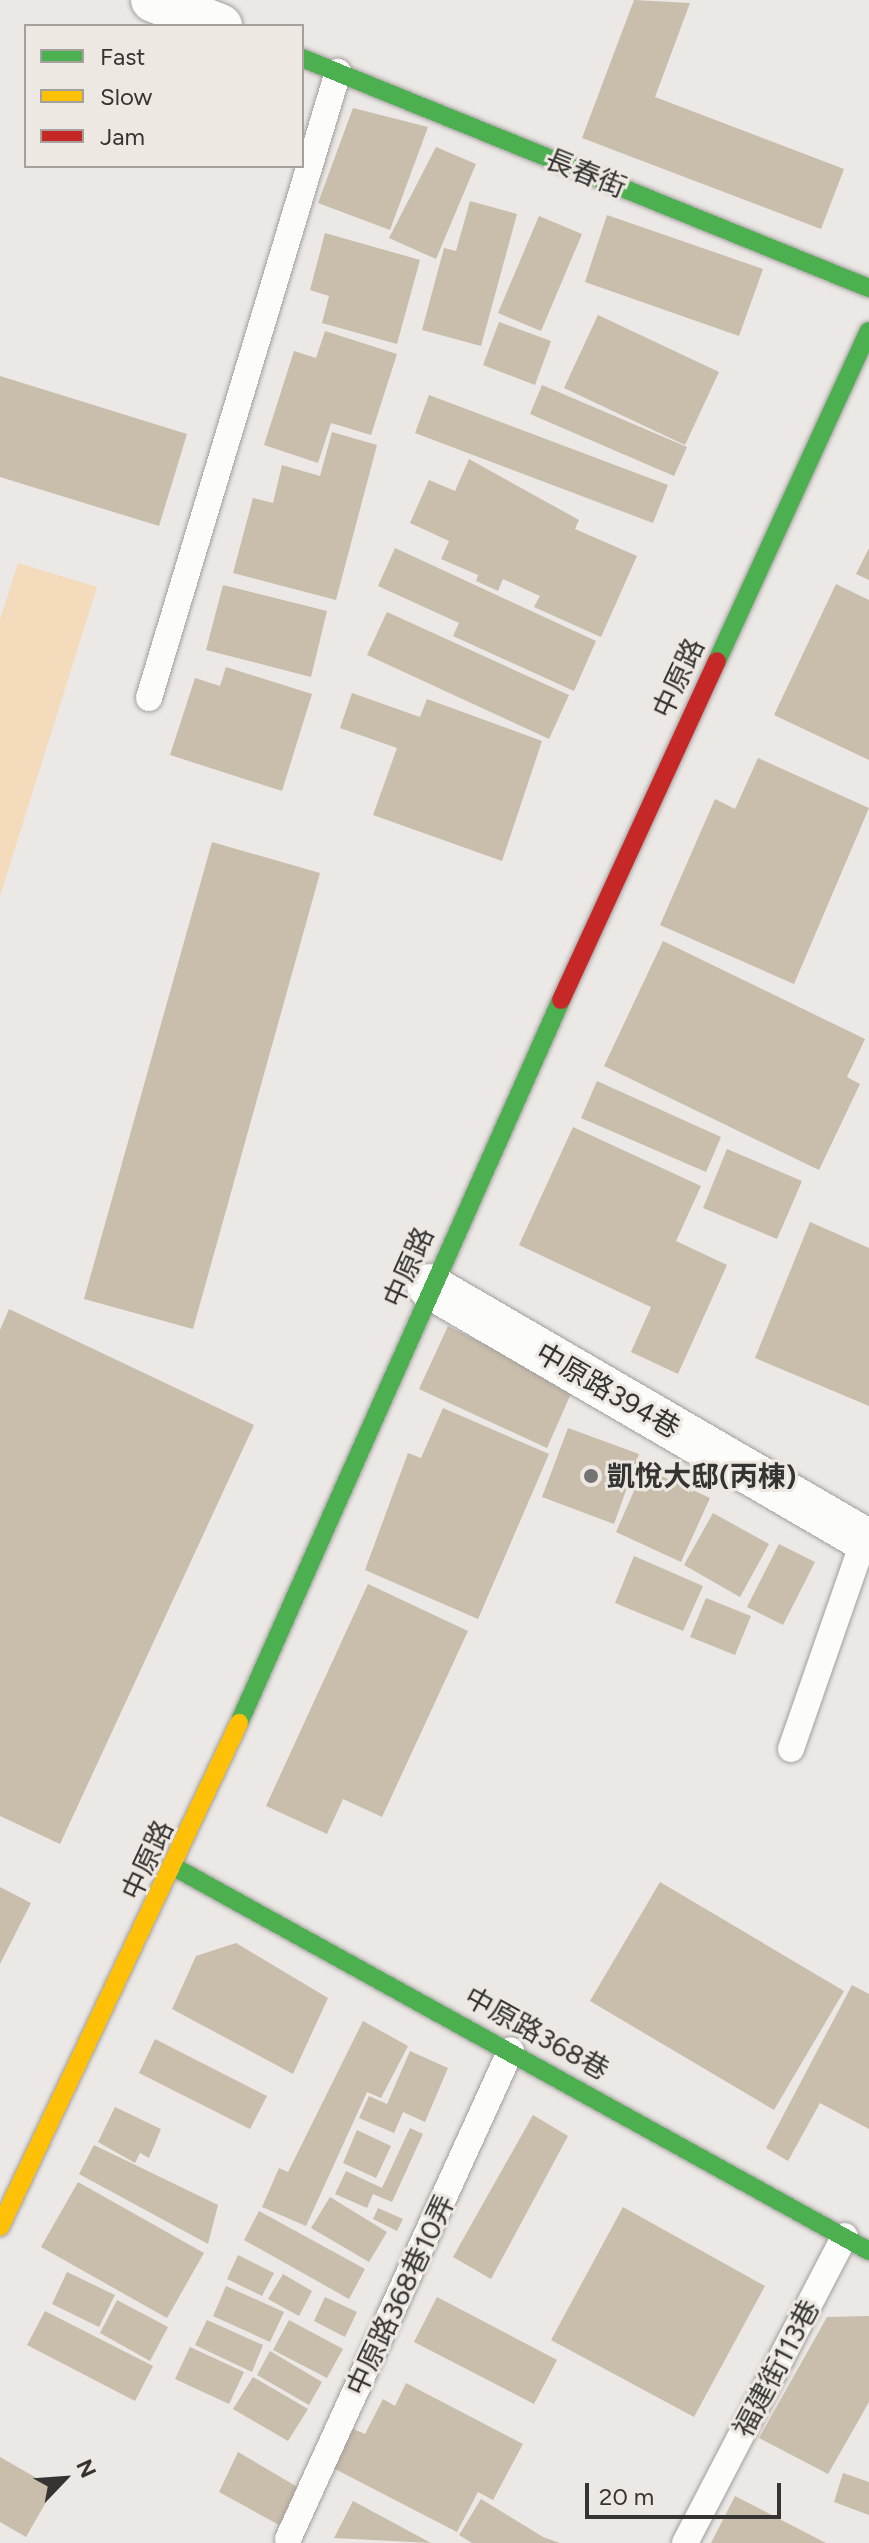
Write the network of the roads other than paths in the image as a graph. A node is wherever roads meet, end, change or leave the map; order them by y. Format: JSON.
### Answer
{"nodes":[{"id":1,"x":153,"y":0,"type":"edge"},
{"id":2,"x":215,"y":24,"type":"edge"},
{"id":3,"x":304,"y":59,"type":"edge"},
{"id":4,"x":338,"y":72,"type":"junction"},
{"id":5,"x":869,"y":288,"type":"edge"},
{"id":6,"x":869,"y":331,"type":"edge"},
{"id":7,"x":149,"y":698,"type":"dead end"},
{"id":8,"x":429,"y":1286,"type":"junction"},
{"id":9,"x":866,"y":1541,"type":"edge"},
{"id":10,"x":791,"y":1749,"type":"dead end"},
{"id":11,"x":176,"y":1868,"type":"junction"},
{"id":12,"x":511,"y":2050,"type":"junction"},
{"id":13,"x":0,"y":2227,"type":"edge"},
{"id":14,"x":845,"y":2236,"type":"junction"},
{"id":15,"x":869,"y":2251,"type":"edge"},
{"id":16,"x":288,"y":2539,"type":"dead end"},
{"id":17,"x":685,"y":2543,"type":"edge"}],
"edges":[{"from":1,"to":2,"type":"street"},
{"from":3,"to":4,"type":"street","name":"長春街"},
{"from":4,"to":5,"type":"street","name":"長春街"},
{"from":4,"to":7,"type":"lane"},
{"from":6,"to":8,"type":"street","name":"中原路"},
{"from":8,"to":9,"type":"street","name":"中原路394巷"},
{"from":8,"to":11,"type":"street","name":"中原路"},
{"from":9,"to":10,"type":"lane"},
{"from":11,"to":12,"type":"street","name":"中原路368巷"},
{"from":11,"to":13,"type":"street","name":"中原路"},
{"from":12,"to":14,"type":"street","name":"中原路368巷"},
{"from":12,"to":16,"type":"lane","name":"中原路368巷10弄"},
{"from":14,"to":15,"type":"street","name":"中原路368巷"},
{"from":14,"to":17,"type":"lane","name":"福建街113巷"}]}
